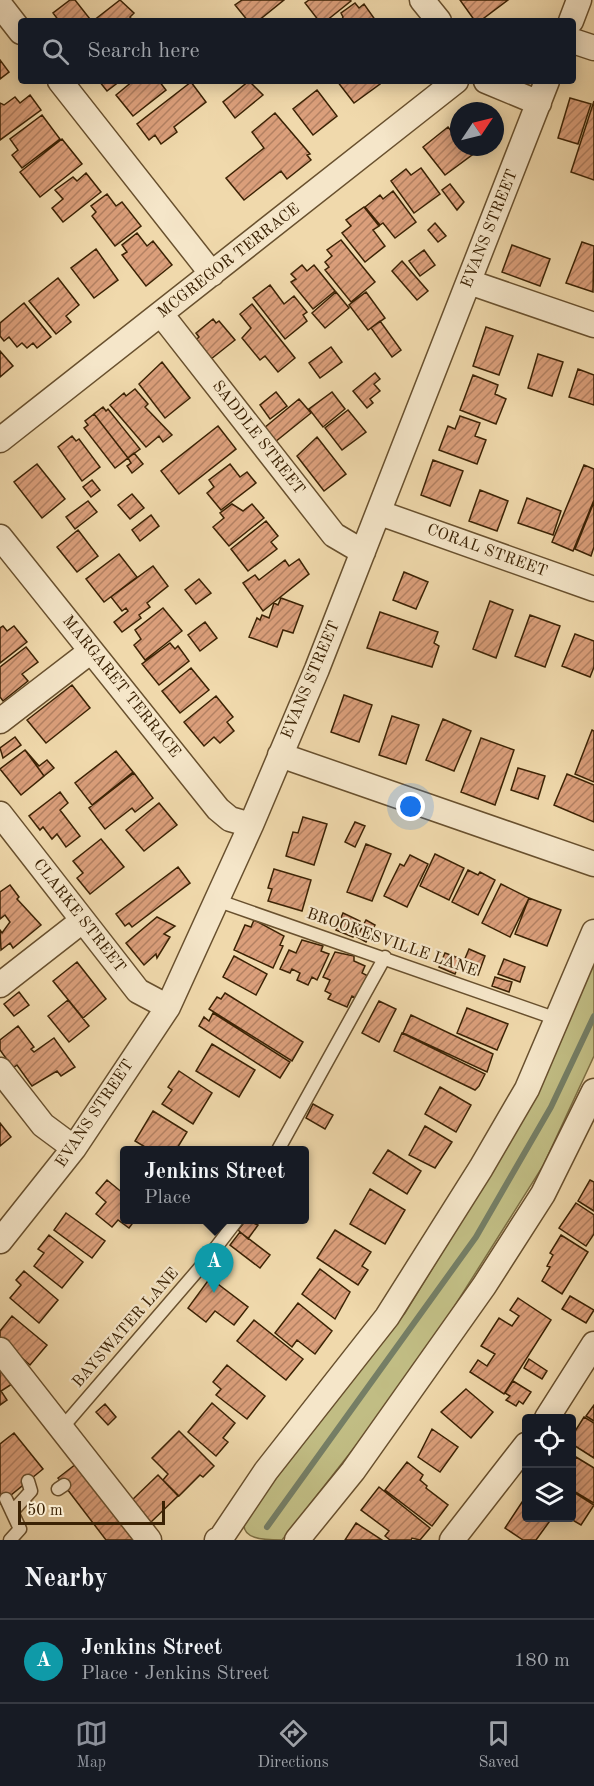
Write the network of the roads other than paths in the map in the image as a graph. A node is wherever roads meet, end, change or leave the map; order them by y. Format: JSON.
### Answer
{"nodes":[{"id":1,"x":422,"y":0,"type":"edge"},
{"id":2,"x":579,"y":0,"type":"edge"},
{"id":3,"x":0,"y":4,"type":"edge"},
{"id":4,"x":437,"y":18,"type":"edge"},
{"id":5,"x":572,"y":18,"type":"edge"},
{"id":6,"x":18,"y":28,"type":"edge"},
{"id":7,"x":576,"y":42,"type":"edge"},
{"id":8,"x":594,"y":48,"type":"edge"},
{"id":9,"x":62,"y":84,"type":"edge"},
{"id":10,"x":452,"y":84,"type":"edge"},
{"id":11,"x":502,"y":84,"type":"edge"},
{"id":12,"x":543,"y":92,"type":"edge"},
{"id":13,"x":212,"y":274,"type":"junction"},
{"id":14,"x":469,"y":282,"type":"junction"},
{"id":15,"x":161,"y":314,"type":"junction"},
{"id":16,"x":594,"y":325,"type":"edge"},
{"id":17,"x":0,"y":440,"type":"edge"},
{"id":18,"x":380,"y":513,"type":"junction"},
{"id":19,"x":0,"y":537,"type":"edge"},
{"id":20,"x":363,"y":552,"type":"junction"},
{"id":21,"x":594,"y":590,"type":"edge"},
{"id":22,"x":92,"y":651,"type":"junction"},
{"id":23,"x":0,"y":721,"type":"edge"},
{"id":24,"x":280,"y":755,"type":"junction"},
{"id":25,"x":0,"y":814,"type":"edge"},
{"id":26,"x":251,"y":825,"type":"junction"},
{"id":27,"x":594,"y":864,"type":"edge"},
{"id":28,"x":216,"y":900,"type":"junction"},
{"id":29,"x":82,"y":921,"type":"junction"},
{"id":30,"x":594,"y":932,"type":"edge"},
{"id":31,"x":385,"y":957,"type":"junction"},
{"id":32,"x":0,"y":985,"type":"edge"},
{"id":33,"x":168,"y":1007,"type":"junction"},
{"id":34,"x":556,"y":1019,"type":"junction"},
{"id":35,"x":0,"y":1070,"type":"edge"},
{"id":36,"x":594,"y":1091,"type":"edge"},
{"id":37,"x":280,"y":1146,"type":"edge"},
{"id":38,"x":74,"y":1148,"type":"junction"},
{"id":39,"x":234,"y":1224,"type":"edge"},
{"id":40,"x":0,"y":1241,"type":"edge"},
{"id":41,"x":594,"y":1344,"type":"edge"},
{"id":42,"x":0,"y":1350,"type":"edge"},
{"id":43,"x":551,"y":1414,"type":"edge"},
{"id":44,"x":61,"y":1429,"type":"junction"},
{"id":45,"x":522,"y":1450,"type":"edge"},
{"id":46,"x":28,"y":1481,"type":"dead end"},
{"id":47,"x":6,"y":1499,"type":"dead end"},
{"id":48,"x":12,"y":1512,"type":"junction"},
{"id":49,"x":10,"y":1540,"type":"edge"},
{"id":50,"x":150,"y":1540,"type":"edge"},
{"id":51,"x":221,"y":1540,"type":"edge"},
{"id":52,"x":297,"y":1540,"type":"edge"},
{"id":53,"x":452,"y":1540,"type":"edge"}],
"edges":[{"from":1,"to":4,"type":"street"},
{"from":2,"to":5,"type":"street"},
{"from":3,"to":6,"type":"street"},
{"from":7,"to":8,"type":"street"},
{"from":9,"to":13,"type":"street"},
{"from":10,"to":13,"type":"street","name":"MCGREGOR TERRACE"},
{"from":11,"to":12,"type":"street"},
{"from":12,"to":14,"type":"street","name":"EVANS STREET"},
{"from":13,"to":15,"type":"street","name":"MCGREGOR TERRACE"},
{"from":14,"to":16,"type":"street"},
{"from":14,"to":18,"type":"street","name":"EVANS STREET"},
{"from":15,"to":17,"type":"street","name":"MCGREGOR TERRACE"},
{"from":15,"to":20,"type":"street","name":"SADDLE STREET"},
{"from":18,"to":20,"type":"street","name":"EVANS STREET"},
{"from":18,"to":21,"type":"street","name":"CORAL STREET"},
{"from":19,"to":22,"type":"street","name":"MARGARET TERRACE"},
{"from":20,"to":24,"type":"street","name":"EVANS STREET"},
{"from":22,"to":23,"type":"street"},
{"from":22,"to":26,"type":"street","name":"MARGARET TERRACE"},
{"from":24,"to":26,"type":"street","name":"EVANS STREET"},
{"from":24,"to":27,"type":"street"},
{"from":25,"to":29,"type":"street","name":"CLARKE STREET"},
{"from":26,"to":28,"type":"street","name":"EVANS STREET"},
{"from":28,"to":31,"type":"lane","name":"BROOKESVILLE LANE"},
{"from":28,"to":33,"type":"street","name":"EVANS STREET"},
{"from":29,"to":32,"type":"street"},
{"from":29,"to":33,"type":"street","name":"CLARKE STREET"},
{"from":30,"to":34,"type":"street"},
{"from":31,"to":34,"type":"lane","name":"BROOKESVILLE LANE"},
{"from":31,"to":37,"type":"lane"},
{"from":33,"to":38,"type":"street","name":"EVANS STREET"},
{"from":34,"to":51,"type":"street"},
{"from":35,"to":38,"type":"street"},
{"from":36,"to":52,"type":"street"},
{"from":38,"to":40,"type":"street","name":"EVANS STREET"},
{"from":39,"to":44,"type":"lane","name":"BAYSWATER LANE"},
{"from":41,"to":43,"type":"street"},
{"from":42,"to":44,"type":"street"},
{"from":44,"to":50,"type":"street"},
{"from":45,"to":53,"type":"street"},
{"from":46,"to":48,"type":"lane"},
{"from":47,"to":48,"type":"lane"},
{"from":48,"to":49,"type":"lane"}]}
